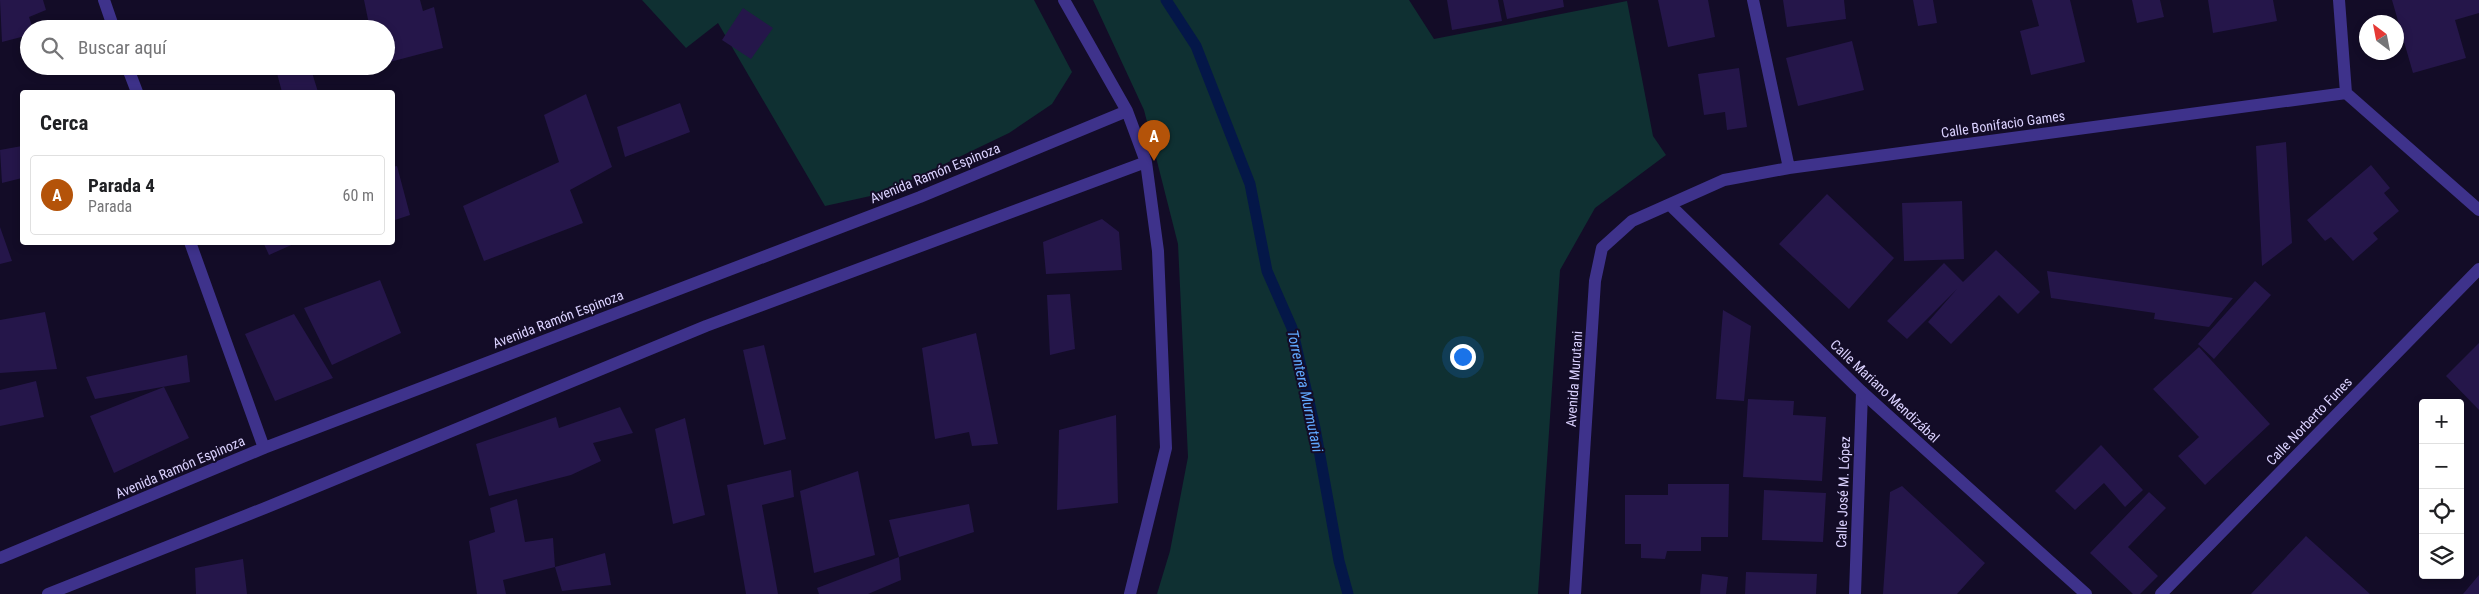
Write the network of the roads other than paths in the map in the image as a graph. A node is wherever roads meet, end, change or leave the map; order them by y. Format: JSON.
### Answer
{"nodes":[{"id":1,"x":104,"y":0,"type":"edge"},
{"id":2,"x":1064,"y":0,"type":"edge"},
{"id":3,"x":1753,"y":0,"type":"edge"},
{"id":4,"x":2339,"y":0,"type":"edge"},
{"id":5,"x":111,"y":20,"type":"edge"},
{"id":6,"x":130,"y":75,"type":"edge"},
{"id":7,"x":136,"y":90,"type":"edge"},
{"id":8,"x":2346,"y":93,"type":"junction"},
{"id":9,"x":1127,"y":111,"type":"junction"},
{"id":10,"x":1146,"y":162,"type":"junction"},
{"id":11,"x":1789,"y":168,"type":"junction"},
{"id":12,"x":1670,"y":204,"type":"junction"},
{"id":13,"x":2479,"y":210,"type":"edge"},
{"id":14,"x":191,"y":245,"type":"edge"},
{"id":15,"x":2479,"y":269,"type":"edge"},
{"id":16,"x":1862,"y":392,"type":"junction"},
{"id":17,"x":264,"y":448,"type":"junction"},
{"id":18,"x":0,"y":558,"type":"edge"},
{"id":19,"x":48,"y":594,"type":"edge"},
{"id":20,"x":1130,"y":594,"type":"edge"},
{"id":21,"x":1575,"y":594,"type":"edge"},
{"id":22,"x":1855,"y":594,"type":"edge"},
{"id":23,"x":2086,"y":594,"type":"edge"},
{"id":24,"x":2161,"y":594,"type":"edge"}],
"edges":[{"from":1,"to":5,"type":"street"},
{"from":2,"to":9,"type":"street"},
{"from":3,"to":11,"type":"street"},
{"from":4,"to":8,"type":"street"},
{"from":6,"to":7,"type":"street"},
{"from":8,"to":11,"type":"street","name":"Calle Bonifacio Games"},
{"from":8,"to":13,"type":"street"},
{"from":9,"to":10,"type":"street"},
{"from":9,"to":17,"type":"street","name":"Avenida Ramón Espinoza"},
{"from":10,"to":19,"type":"street"},
{"from":10,"to":20,"type":"street"},
{"from":11,"to":12,"type":"street","name":"Calle Bonifacio Games"},
{"from":12,"to":16,"type":"street","name":"Calle Mariano Mendizábal"},
{"from":12,"to":21,"type":"street","name":"Avenida Murutani"},
{"from":14,"to":17,"type":"street"},
{"from":15,"to":24,"type":"street","name":"Calle Norberto Funes"},
{"from":16,"to":22,"type":"street","name":"Calle José M. López"},
{"from":16,"to":23,"type":"street","name":"Calle Mariano Mendizábal"},
{"from":17,"to":18,"type":"street","name":"Avenida Ramón Espinoza"}]}
